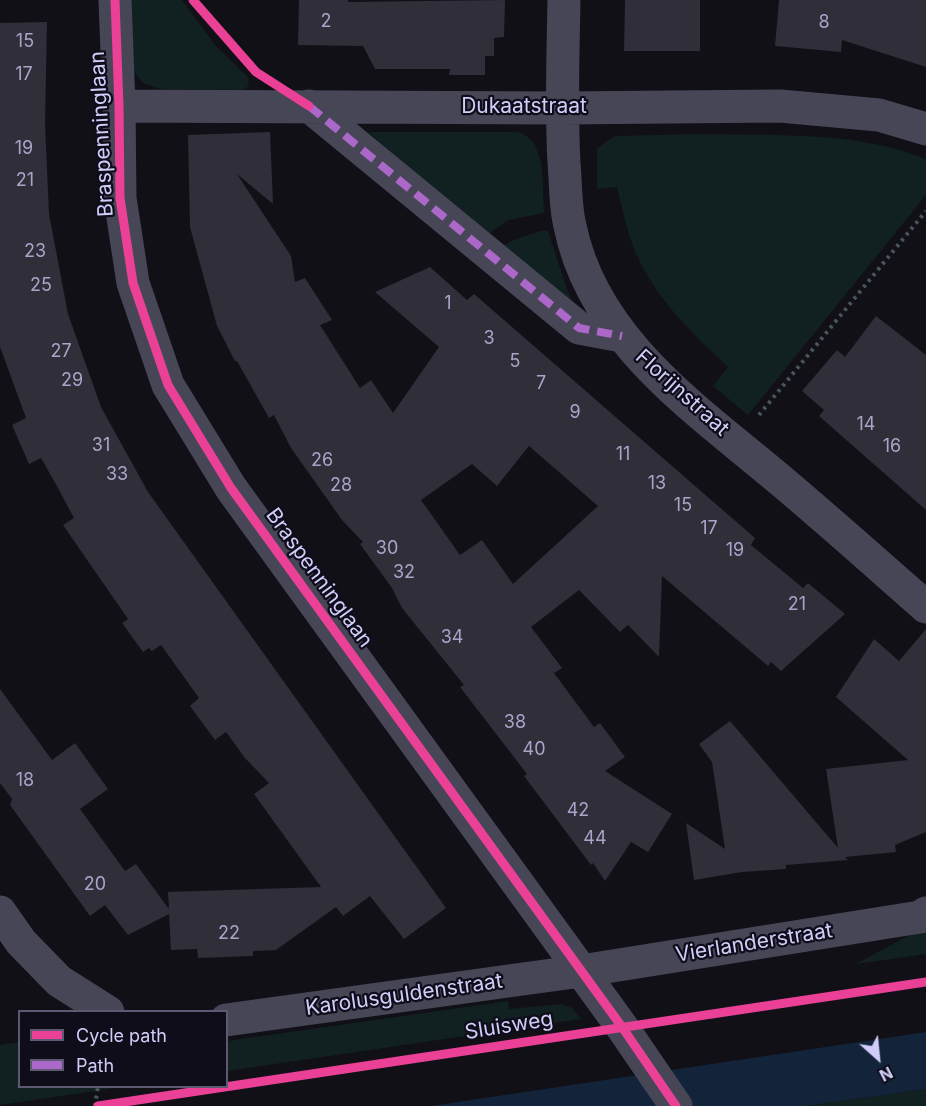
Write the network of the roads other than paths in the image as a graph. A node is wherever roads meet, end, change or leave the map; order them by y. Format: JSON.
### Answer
{"nodes":[{"id":1,"x":115,"y":0,"type":"edge"},
{"id":2,"x":564,"y":0,"type":"edge"},
{"id":3,"x":119,"y":106,"type":"junction"},
{"id":4,"x":309,"y":106,"type":"junction"},
{"id":5,"x":561,"y":108,"type":"junction"},
{"id":6,"x":926,"y":129,"type":"edge"},
{"id":7,"x":622,"y":336,"type":"junction"},
{"id":8,"x":926,"y":607,"type":"edge"},
{"id":9,"x":0,"y":912,"type":"edge"},
{"id":10,"x":926,"y":914,"type":"edge"},
{"id":11,"x":581,"y":971,"type":"junction"},
{"id":12,"x":106,"y":1010,"type":"edge"},
{"id":13,"x":228,"y":1020,"type":"edge"},
{"id":14,"x":676,"y":1106,"type":"edge"}],
"edges":[{"from":1,"to":3,"type":"street","name":"Braspenninglaan"},
{"from":2,"to":5,"type":"street","name":"Florijnstraat"},
{"from":3,"to":4,"type":"street","name":"Dukaatstraat"},
{"from":3,"to":11,"type":"street","name":"Braspenninglaan"},
{"from":4,"to":5,"type":"street","name":"Dukaatstraat"},
{"from":4,"to":7,"type":"street"},
{"from":5,"to":6,"type":"street","name":"Dukaatstraat"},
{"from":5,"to":7,"type":"street","name":"Florijnstraat"},
{"from":7,"to":8,"type":"street","name":"Florijnstraat"},
{"from":9,"to":12,"type":"street"},
{"from":10,"to":11,"type":"street","name":"Vierlanderstraat"},
{"from":11,"to":13,"type":"street","name":"Karolusguldenstraat"},
{"from":11,"to":14,"type":"street","name":"Braspenninglaan"}]}
